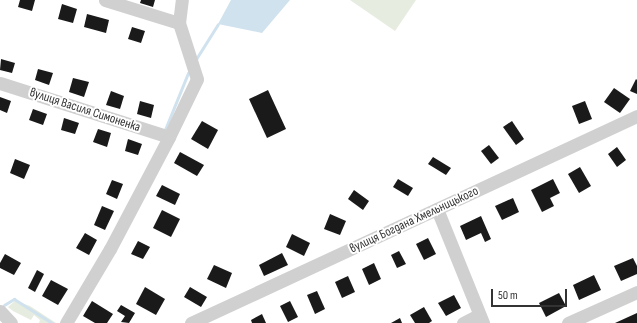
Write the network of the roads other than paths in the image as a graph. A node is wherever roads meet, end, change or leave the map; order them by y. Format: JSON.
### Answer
{"nodes":[{"id":1,"x":105,"y":0,"type":"edge"},
{"id":2,"x":182,"y":0,"type":"edge"},
{"id":3,"x":179,"y":23,"type":"junction"},
{"id":4,"x":0,"y":83,"type":"edge"},
{"id":5,"x":637,"y":116,"type":"edge"},
{"id":6,"x":169,"y":137,"type":"junction"},
{"id":7,"x":437,"y":209,"type":"junction"},
{"id":8,"x":637,"y":292,"type":"edge"},
{"id":9,"x":0,"y":311,"type":"edge"},
{"id":10,"x":481,"y":319,"type":"edge"},
{"id":11,"x":11,"y":323,"type":"edge"},
{"id":12,"x":66,"y":323,"type":"edge"},
{"id":13,"x":191,"y":323,"type":"edge"},
{"id":14,"x":463,"y":323,"type":"edge"},
{"id":15,"x":568,"y":323,"type":"edge"}],
"edges":[{"from":1,"to":3,"type":"street"},
{"from":2,"to":3,"type":"street"},
{"from":3,"to":6,"type":"street"},
{"from":4,"to":6,"type":"street","name":"вулиця Василя Симоненка"},
{"from":5,"to":7,"type":"street","name":"вулиця Богдана Хмельницького"},
{"from":6,"to":12,"type":"street"},
{"from":7,"to":10,"type":"street"},
{"from":7,"to":13,"type":"street","name":"вулиця Богдана Хмельницького"},
{"from":8,"to":15,"type":"street"},
{"from":9,"to":11,"type":"street"},
{"from":10,"to":14,"type":"street"}]}
